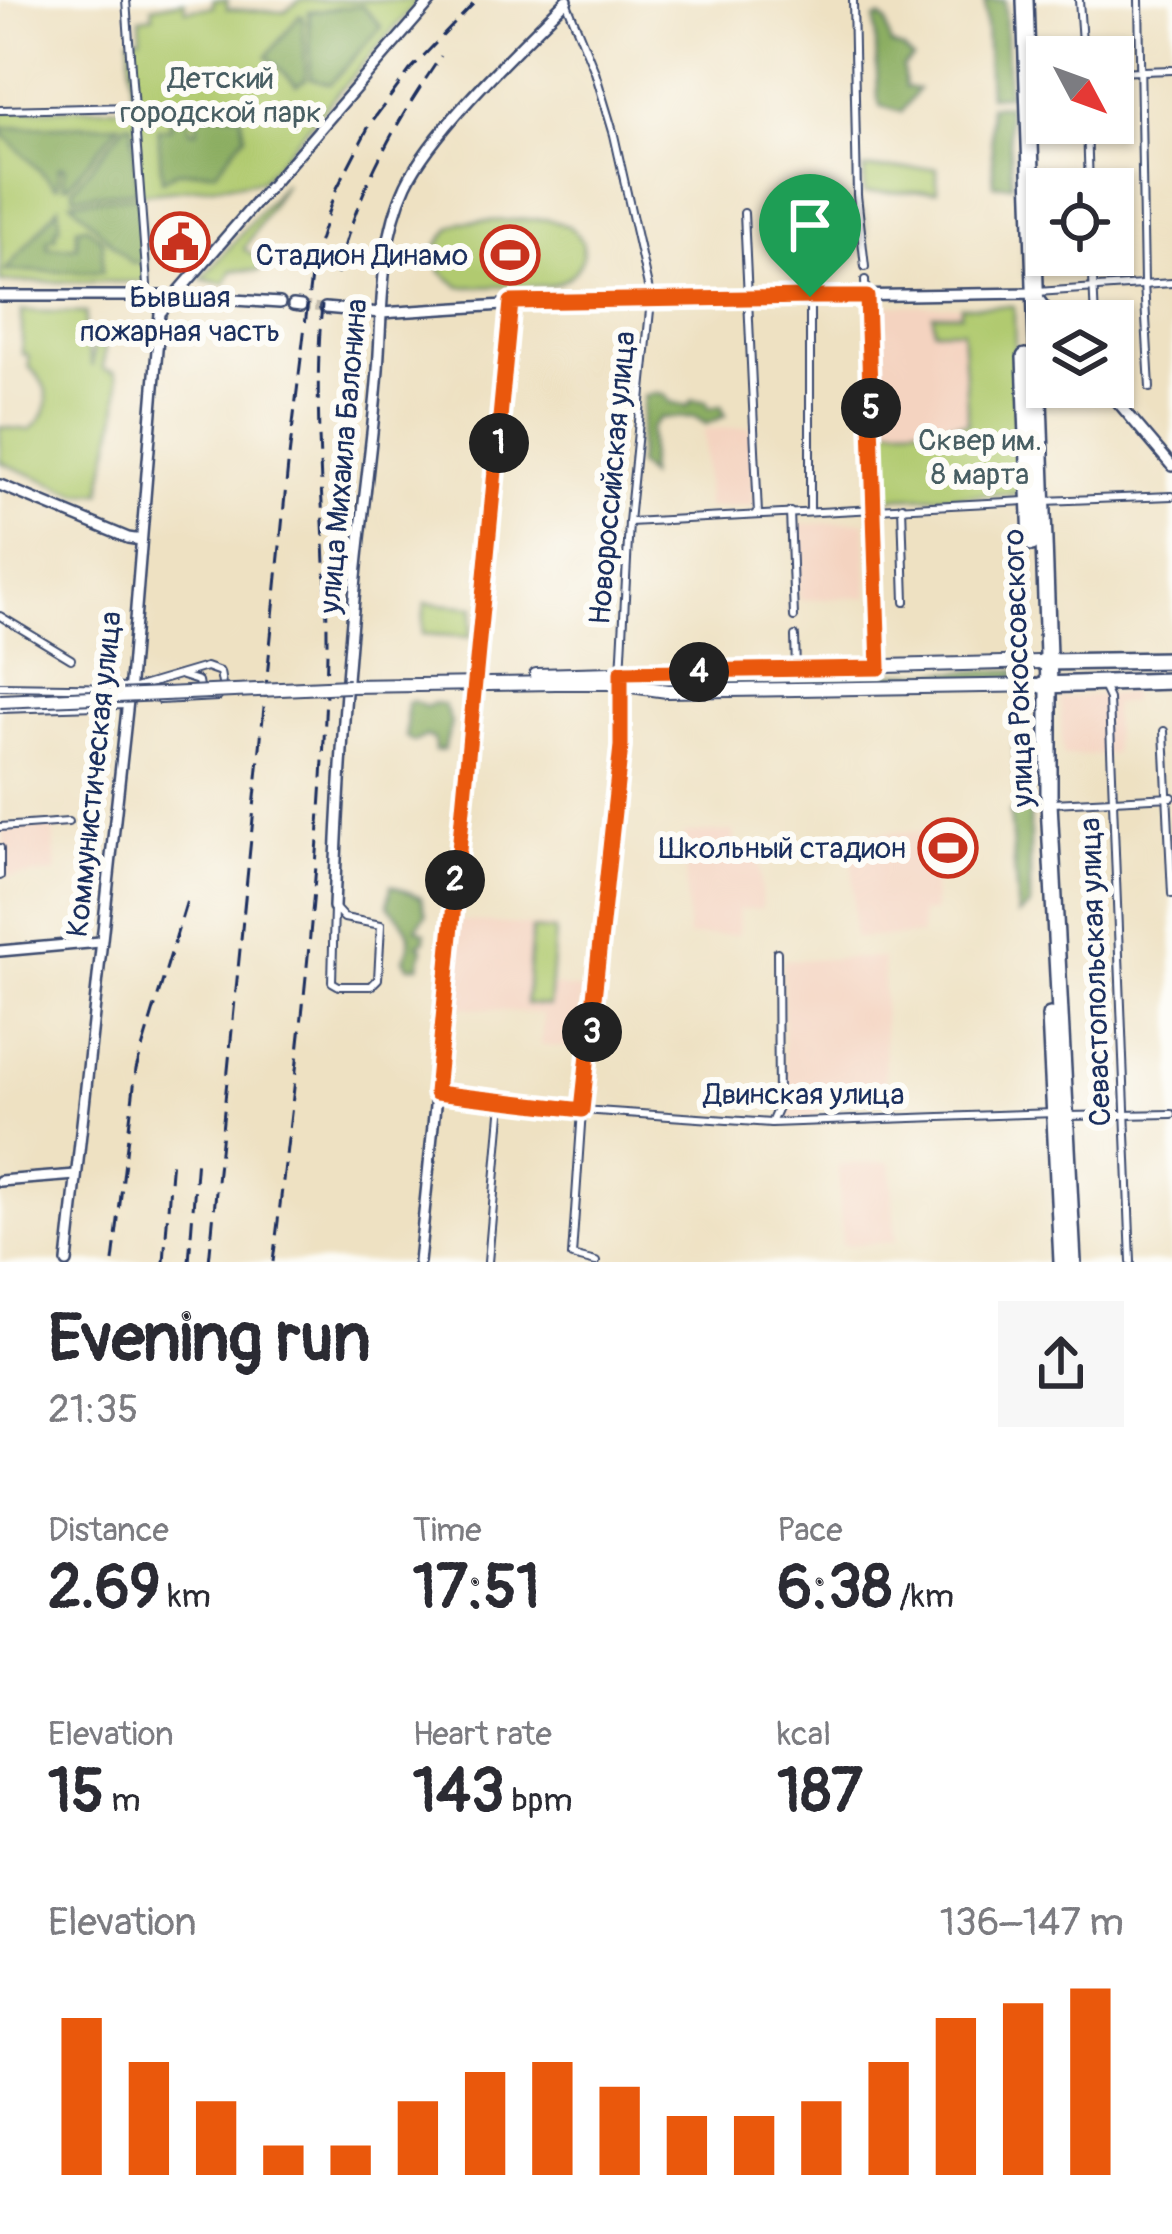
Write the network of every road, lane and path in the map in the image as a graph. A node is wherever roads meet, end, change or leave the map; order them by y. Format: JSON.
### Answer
{"nodes":[{"id":1,"x":126,"y":0,"type":"edge"},
{"id":2,"x":432,"y":0,"type":"edge"},
{"id":3,"x":853,"y":0,"type":"edge"},
{"id":4,"x":1021,"y":0,"type":"edge"},
{"id":5,"x":1078,"y":0,"type":"edge"},
{"id":6,"x":1139,"y":0,"type":"edge"},
{"id":7,"x":566,"y":1,"type":"edge"},
{"id":8,"x":1081,"y":36,"type":"edge"},
{"id":9,"x":1026,"y":54,"type":"edge"},
{"id":10,"x":1141,"y":69,"type":"junction"},
{"id":11,"x":1134,"y":70,"type":"edge"},
{"id":12,"x":1172,"y":70,"type":"edge"},
{"id":13,"x":133,"y":107,"type":"junction"},
{"id":14,"x":0,"y":110,"type":"edge"},
{"id":15,"x":1028,"y":144,"type":"edge"},
{"id":16,"x":744,"y":213,"type":"dead end"},
{"id":17,"x":865,"y":267,"type":"dead end"},
{"id":18,"x":1093,"y":276,"type":"edge"},
{"id":19,"x":865,"y":280,"type":"dead end"},
{"id":20,"x":1144,"y":283,"type":"junction"},
{"id":21,"x":1172,"y":283,"type":"edge"},
{"id":22,"x":147,"y":285,"type":"dead end"},
{"id":23,"x":1093,"y":288,"type":"junction"},
{"id":24,"x":1029,"y":293,"type":"junction"},
{"id":25,"x":0,"y":296,"type":"edge"},
{"id":26,"x":175,"y":296,"type":"junction"},
{"id":27,"x":810,"y":297,"type":"junction"},
{"id":28,"x":867,"y":297,"type":"junction"},
{"id":29,"x":749,"y":299,"type":"junction"},
{"id":30,"x":651,"y":300,"type":"junction"},
{"id":31,"x":1036,"y":300,"type":"edge"},
{"id":32,"x":1094,"y":300,"type":"edge"},
{"id":33,"x":511,"y":302,"type":"junction"},
{"id":34,"x":280,"y":303,"type":"dead end"},
{"id":35,"x":325,"y":308,"type":"tunnel mouth"},
{"id":36,"x":381,"y":314,"type":"junction"},
{"id":37,"x":1150,"y":388,"type":"dead end"},
{"id":38,"x":1123,"y":408,"type":"edge"},
{"id":39,"x":1172,"y":466,"type":"edge"},
{"id":40,"x":0,"y":485,"type":"edge"},
{"id":41,"x":1172,"y":496,"type":"edge"},
{"id":42,"x":1035,"y":501,"type":"junction"},
{"id":43,"x":902,"y":506,"type":"junction"},
{"id":44,"x":873,"y":507,"type":"junction"},
{"id":45,"x":810,"y":511,"type":"junction"},
{"id":46,"x":790,"y":512,"type":"junction"},
{"id":47,"x":758,"y":514,"type":"junction"},
{"id":48,"x":629,"y":522,"type":"junction"},
{"id":49,"x":141,"y":539,"type":"junction"},
{"id":50,"x":905,"y":602,"type":"dead end"},
{"id":51,"x":0,"y":616,"type":"edge"},
{"id":52,"x":794,"y":617,"type":"dead end"},
{"id":53,"x":795,"y":636,"type":"dead end"},
{"id":54,"x":71,"y":659,"type":"dead end"},
{"id":55,"x":1172,"y":660,"type":"edge"},
{"id":56,"x":1044,"y":662,"type":"junction"},
{"id":57,"x":879,"y":668,"type":"junction"},
{"id":58,"x":796,"y":669,"type":"junction"},
{"id":59,"x":666,"y":673,"type":"junction"},
{"id":60,"x":181,"y":676,"type":"junction"},
{"id":61,"x":621,"y":679,"type":"junction"},
{"id":62,"x":478,"y":680,"type":"junction"},
{"id":63,"x":1172,"y":681,"type":"edge"},
{"id":64,"x":1103,"y":683,"type":"junction"},
{"id":65,"x":1044,"y":685,"type":"junction"},
{"id":66,"x":668,"y":691,"type":"junction"},
{"id":67,"x":0,"y":698,"type":"edge"},
{"id":68,"x":130,"y":699,"type":"junction"},
{"id":69,"x":194,"y":699,"type":"junction"},
{"id":70,"x":1164,"y":730,"type":"dead end"},
{"id":71,"x":1170,"y":797,"type":"edge"},
{"id":72,"x":1112,"y":800,"type":"junction"},
{"id":73,"x":1049,"y":803,"type":"junction"},
{"id":74,"x":68,"y":822,"type":"dead end"},
{"id":75,"x":0,"y":827,"type":"edge"},
{"id":76,"x":0,"y":848,"type":"edge"},
{"id":77,"x":0,"y":876,"type":"edge"},
{"id":78,"x":1172,"y":894,"type":"edge"},
{"id":79,"x":334,"y":907,"type":"junction"},
{"id":80,"x":100,"y":942,"type":"junction"},
{"id":81,"x":0,"y":951,"type":"edge"},
{"id":82,"x":777,"y":952,"type":"dead end"},
{"id":83,"x":436,"y":1093,"type":"junction"},
{"id":84,"x":502,"y":1102,"type":"junction"},
{"id":85,"x":582,"y":1110,"type":"junction"},
{"id":86,"x":1059,"y":1114,"type":"junction"},
{"id":87,"x":1125,"y":1114,"type":"junction"},
{"id":88,"x":1172,"y":1114,"type":"edge"},
{"id":89,"x":771,"y":1123,"type":"junction"},
{"id":90,"x":76,"y":1175,"type":"junction"},
{"id":91,"x":0,"y":1180,"type":"edge"},
{"id":92,"x":67,"y":1262,"type":"edge"},
{"id":93,"x":419,"y":1262,"type":"edge"},
{"id":94,"x":488,"y":1262,"type":"edge"},
{"id":95,"x":596,"y":1262,"type":"edge"},
{"id":96,"x":1062,"y":1262,"type":"edge"},
{"id":97,"x":1073,"y":1262,"type":"edge"},
{"id":98,"x":1131,"y":1262,"type":"edge"}],
"edges":[{"from":1,"to":13,"type":"street"},
{"from":2,"to":26,"type":"main road"},
{"from":3,"to":17,"type":"street"},
{"from":4,"to":9,"type":"highway","name":"улица Рокоссовского"},
{"from":4,"to":24,"type":"highway","name":"улица Рокоссовского"},
{"from":5,"to":8,"type":"street"},
{"from":6,"to":10,"type":"street"},
{"from":7,"to":30,"type":"street","name":"Новороссийская улица"},
{"from":7,"to":36,"type":"main road","name":"улица Михаила Балонина"},
{"from":10,"to":11,"type":"street"},
{"from":10,"to":12,"type":"street"},
{"from":10,"to":20,"type":"street"},
{"from":13,"to":14,"type":"street"},
{"from":13,"to":22,"type":"street"},
{"from":15,"to":24,"type":"highway","name":"улица Рокоссовского"},
{"from":16,"to":29,"type":"street"},
{"from":18,"to":23,"type":"street"},
{"from":19,"to":28,"type":"street"},
{"from":20,"to":21,"type":"street"},
{"from":20,"to":23,"type":"street"},
{"from":20,"to":37,"type":"street"},
{"from":23,"to":24,"type":"street"},
{"from":23,"to":32,"type":"street"},
{"from":24,"to":28,"type":"main road"},
{"from":24,"to":31,"type":"main road"},
{"from":24,"to":42,"type":"highway","name":"улица Рокоссовского"},
{"from":25,"to":26,"type":"main road"},
{"from":26,"to":34,"type":"main road"},
{"from":26,"to":49,"type":"main road","name":"Коммунистическая улица"},
{"from":27,"to":28,"type":"main road"},
{"from":27,"to":29,"type":"main road"},
{"from":27,"to":45,"type":"street"},
{"from":28,"to":44,"type":"street"},
{"from":29,"to":30,"type":"main road"},
{"from":29,"to":47,"type":"street"},
{"from":30,"to":33,"type":"main road"},
{"from":30,"to":48,"type":"street","name":"Новороссийская улица"},
{"from":33,"to":36,"type":"main road"},
{"from":33,"to":62,"type":"main road"},
{"from":35,"to":36,"type":"main road"},
{"from":36,"to":79,"type":"main road","name":"улица Михаила Балонина"},
{"from":38,"to":39,"type":"main road"},
{"from":40,"to":49,"type":"main road"},
{"from":41,"to":42,"type":"street"},
{"from":42,"to":43,"type":"street"},
{"from":42,"to":56,"type":"highway","name":"улица Рокоссовского"},
{"from":43,"to":44,"type":"street"},
{"from":43,"to":50,"type":"street"},
{"from":44,"to":45,"type":"street"},
{"from":44,"to":57,"type":"street"},
{"from":45,"to":46,"type":"street"},
{"from":46,"to":47,"type":"street"},
{"from":46,"to":52,"type":"street"},
{"from":47,"to":48,"type":"street"},
{"from":48,"to":61,"type":"street","name":"Новороссийская улица"},
{"from":49,"to":68,"type":"main road","name":"Коммунистическая улица"},
{"from":51,"to":54,"type":"street"},
{"from":53,"to":58,"type":"street"},
{"from":55,"to":56,"type":"highway"},
{"from":56,"to":57,"type":"main road"},
{"from":56,"to":65,"type":"highway","name":"улица Рокоссовского"},
{"from":57,"to":58,"type":"main road"},
{"from":58,"to":59,"type":"main road"},
{"from":59,"to":61,"type":"main road"},
{"from":59,"to":66,"type":"main road"},
{"from":60,"to":68,"type":"street"},
{"from":60,"to":69,"type":"street"},
{"from":60,"to":69,"type":"street"},
{"from":61,"to":62,"type":"main road"},
{"from":61,"to":66,"type":"main road"},
{"from":61,"to":85,"type":"street","name":"Новороссийская улица"},
{"from":62,"to":67,"type":"main road","bridge":true},
{"from":62,"to":83,"type":"main road"},
{"from":63,"to":64,"type":"highway"},
{"from":64,"to":65,"type":"highway"},
{"from":64,"to":72,"type":"street","name":"Севастопольская улица"},
{"from":65,"to":66,"type":"main road"},
{"from":65,"to":73,"type":"highway","name":"улица Рокоссовского"},
{"from":65,"to":86,"type":"highway","name":"улица Рокоссовского"},
{"from":67,"to":68,"type":"street"},
{"from":67,"to":68,"type":"street"},
{"from":68,"to":69,"type":"street"},
{"from":68,"to":80,"type":"main road","name":"Коммунистическая улица"},
{"from":70,"to":71,"type":"street"},
{"from":71,"to":72,"type":"street"},
{"from":71,"to":78,"type":"street"},
{"from":72,"to":73,"type":"street"},
{"from":72,"to":87,"type":"street","name":"Севастопольская улица"},
{"from":73,"to":86,"type":"highway","name":"улица Рокоссовского"},
{"from":74,"to":75,"type":"street"},
{"from":76,"to":77,"type":"street"},
{"from":79,"to":79,"type":"street"},
{"from":80,"to":81,"type":"main road"},
{"from":80,"to":90,"type":"main road","name":"Коммунистическая улица"},
{"from":82,"to":89,"type":"street"},
{"from":83,"to":84,"type":"street","name":"Двинская улица"},
{"from":83,"to":93,"type":"main road"},
{"from":84,"to":85,"type":"street","name":"Двинская улица"},
{"from":84,"to":94,"type":"street"},
{"from":85,"to":89,"type":"street","name":"Двинская улица"},
{"from":85,"to":95,"type":"street","name":"Новороссийская улица"},
{"from":86,"to":87,"type":"street","name":"Двинская улица"},
{"from":86,"to":89,"type":"street","name":"Двинская улица"},
{"from":86,"to":96,"type":"highway","name":"улица Рокоссовского"},
{"from":86,"to":97,"type":"highway","name":"улица Рокоссовского"},
{"from":87,"to":88,"type":"street","name":"Двинская улица"},
{"from":87,"to":98,"type":"street","name":"Севастопольская улица"},
{"from":90,"to":91,"type":"main road"},
{"from":90,"to":92,"type":"main road","name":"Коммунистическая улица"}]}
